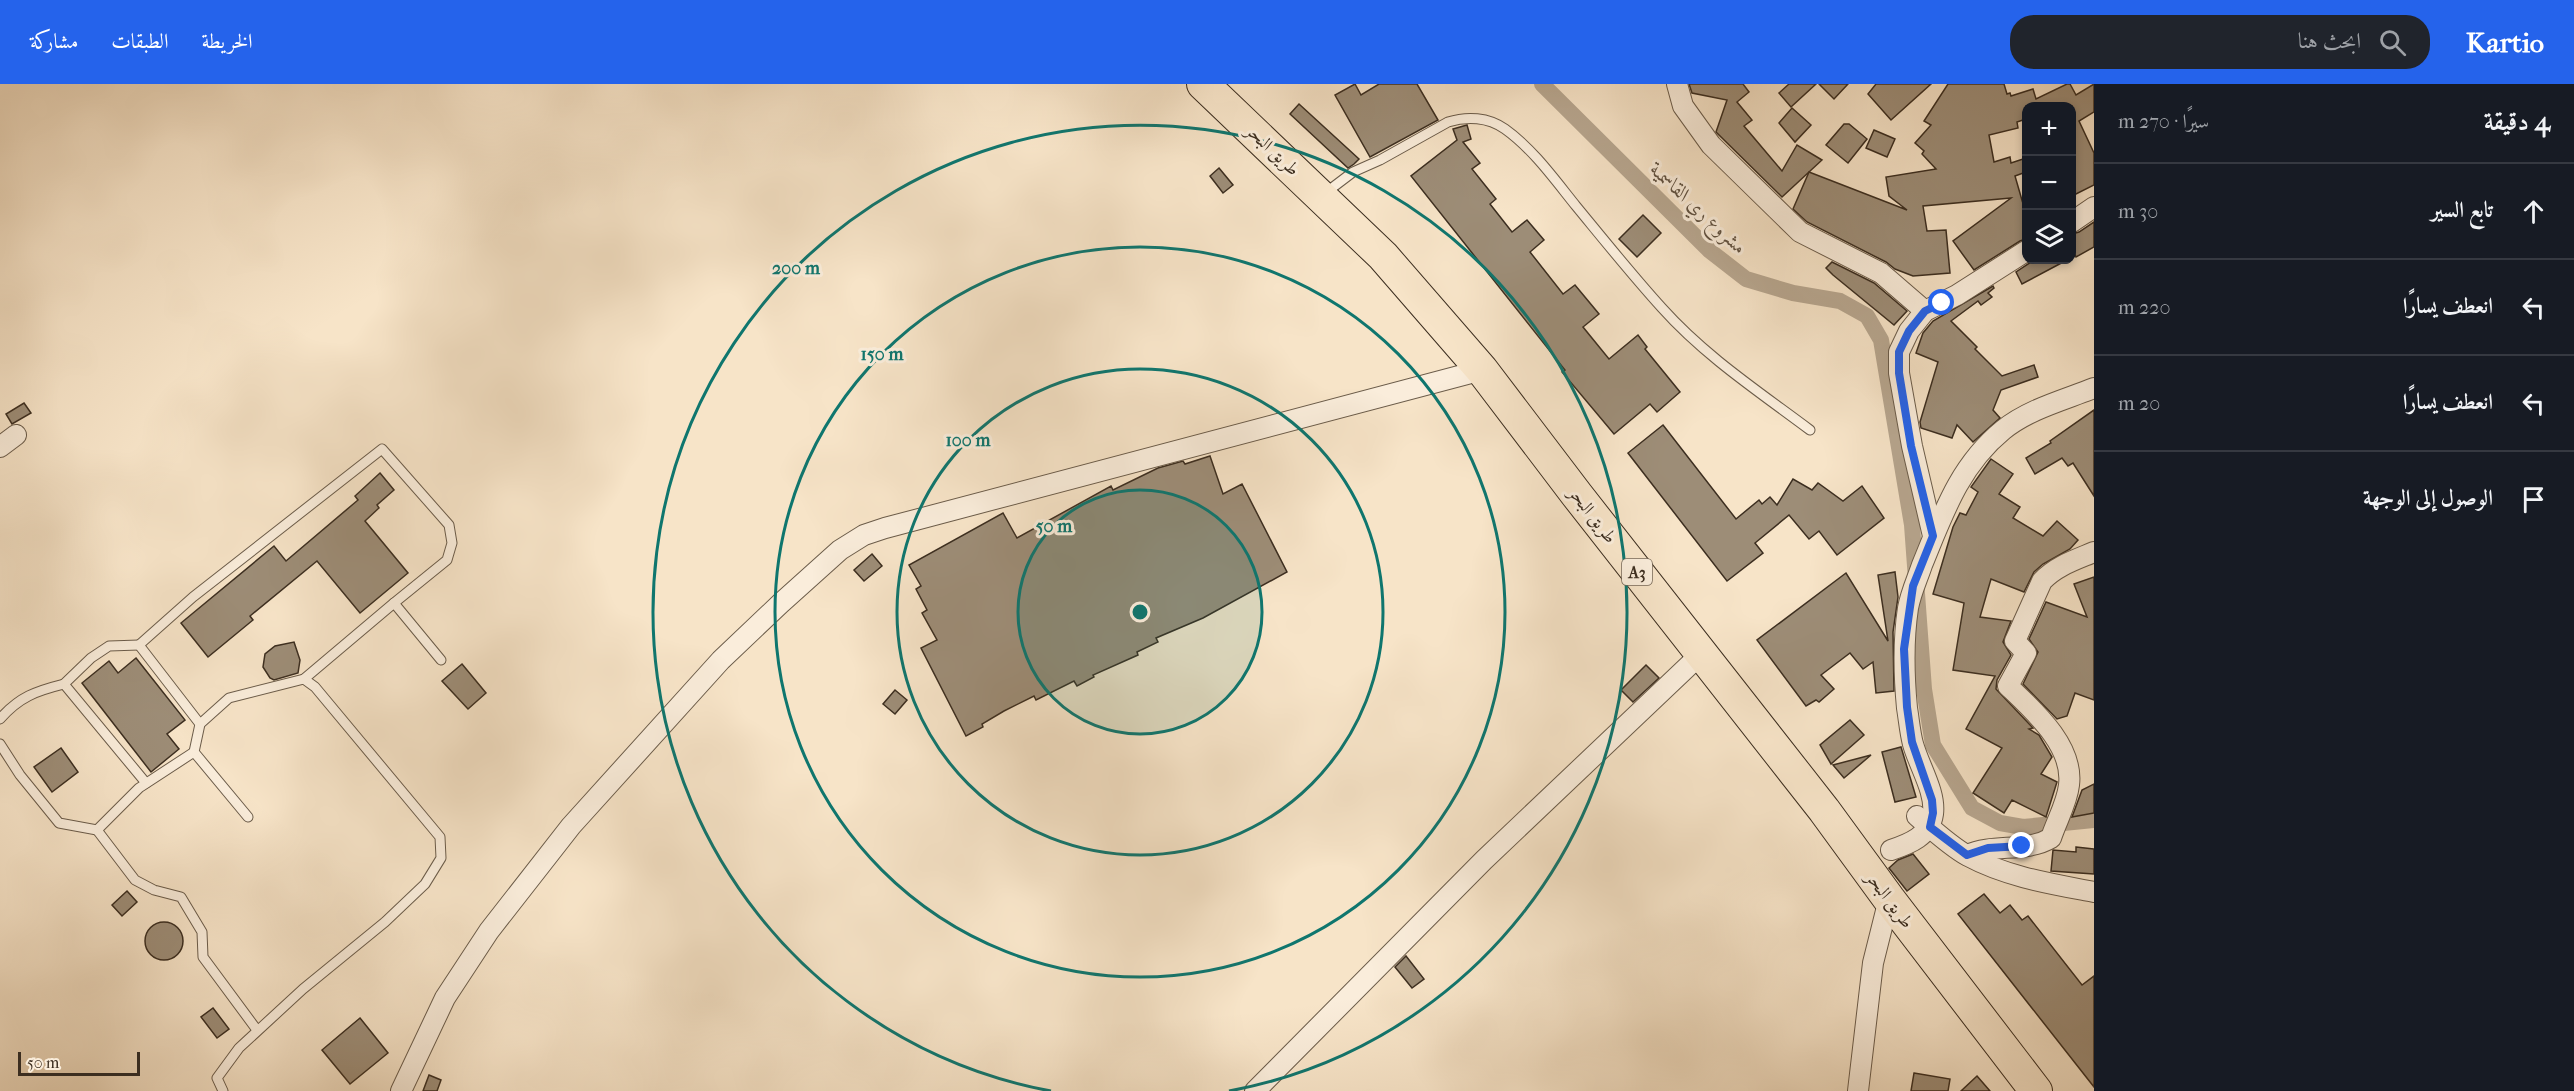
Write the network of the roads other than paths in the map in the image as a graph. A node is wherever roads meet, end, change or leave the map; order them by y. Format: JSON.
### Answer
{"nodes":[{"id":1,"x":1203,"y":84,"type":"edge"},
{"id":2,"x":1677,"y":84,"type":"edge"},
{"id":3,"x":1322,"y":195,"type":"junction"},
{"id":4,"x":2094,"y":207,"type":"edge"},
{"id":5,"x":2076,"y":219,"type":"edge"},
{"id":6,"x":2022,"y":254,"type":"edge"},
{"id":7,"x":1925,"y":311,"type":"junction"},
{"id":8,"x":1482,"y":370,"type":"junction"},
{"id":9,"x":2094,"y":388,"type":"edge"},
{"id":10,"x":1810,"y":430,"type":"dead end"},
{"id":11,"x":1933,"y":536,"type":"junction"},
{"id":12,"x":2094,"y":552,"type":"edge"},
{"id":13,"x":394,"y":603,"type":"junction"},
{"id":14,"x":139,"y":645,"type":"junction"},
{"id":15,"x":1701,"y":654,"type":"junction"},
{"id":16,"x":441,"y":660,"type":"dead end"},
{"id":17,"x":304,"y":679,"type":"junction"},
{"id":18,"x":64,"y":684,"type":"junction"},
{"id":19,"x":0,"y":719,"type":"edge"},
{"id":20,"x":200,"y":724,"type":"junction"},
{"id":21,"x":0,"y":744,"type":"edge"},
{"id":22,"x":194,"y":752,"type":"junction"},
{"id":23,"x":146,"y":783,"type":"junction"},
{"id":24,"x":248,"y":817,"type":"dead end"},
{"id":25,"x":1923,"y":822,"type":"junction"},
{"id":26,"x":97,"y":830,"type":"junction"},
{"id":27,"x":1967,"y":855,"type":"junction"},
{"id":28,"x":1866,"y":869,"type":"junction"},
{"id":29,"x":2094,"y":892,"type":"edge"},
{"id":30,"x":1889,"y":900,"type":"junction"},
{"id":31,"x":257,"y":1030,"type":"junction"},
{"id":32,"x":223,"y":1091,"type":"edge"},
{"id":33,"x":401,"y":1091,"type":"edge"},
{"id":34,"x":1255,"y":1091,"type":"edge"},
{"id":35,"x":1858,"y":1091,"type":"edge"},
{"id":36,"x":2036,"y":1091,"type":"edge"}],
"edges":[{"from":1,"to":3,"type":"highway","name":"طريق البحر","number":"A3"},
{"from":2,"to":7,"type":"street"},
{"from":3,"to":8,"type":"highway","name":"طريق البحر","number":"A3"},
{"from":3,"to":10,"type":"lane"},
{"from":4,"to":5,"type":"street"},
{"from":6,"to":7,"type":"street"},
{"from":7,"to":11,"type":"street"},
{"from":8,"to":15,"type":"highway","name":"طريق البحر","number":"A3"},
{"from":8,"to":33,"type":"street"},
{"from":9,"to":11,"type":"street"},
{"from":11,"to":25,"type":"street"},
{"from":12,"to":27,"type":"street"},
{"from":13,"to":14,"type":"lane"},
{"from":13,"to":16,"type":"lane"},
{"from":13,"to":17,"type":"lane"},
{"from":14,"to":18,"type":"lane"},
{"from":14,"to":20,"type":"lane"},
{"from":15,"to":28,"type":"highway","name":"طريق البحر","number":"A3"},
{"from":15,"to":34,"type":"street"},
{"from":17,"to":20,"type":"lane"},
{"from":17,"to":31,"type":"lane"},
{"from":18,"to":19,"type":"lane"},
{"from":18,"to":23,"type":"lane"},
{"from":20,"to":22,"type":"lane"},
{"from":21,"to":26,"type":"lane"},
{"from":22,"to":23,"type":"lane"},
{"from":22,"to":24,"type":"lane"},
{"from":23,"to":26,"type":"lane"},
{"from":25,"to":27,"type":"street"},
{"from":25,"to":28,"type":"street"},
{"from":26,"to":31,"type":"lane"},
{"from":27,"to":29,"type":"street"},
{"from":28,"to":30,"type":"highway","name":"طريق البحر","number":"A3"},
{"from":30,"to":35,"type":"street"},
{"from":30,"to":36,"type":"highway","name":"طريق البحر","number":"A3"},
{"from":31,"to":32,"type":"lane"}]}
